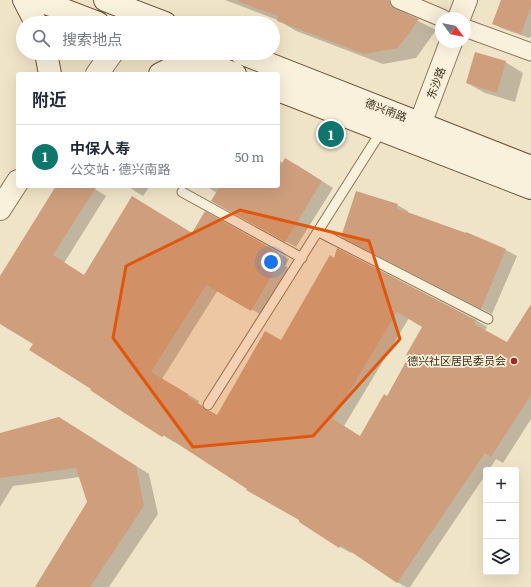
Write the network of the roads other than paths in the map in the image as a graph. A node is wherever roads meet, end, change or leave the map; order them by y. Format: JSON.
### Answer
{"nodes":[{"id":1,"x":24,"y":0,"type":"edge"},
{"id":2,"x":38,"y":0,"type":"edge"},
{"id":3,"x":106,"y":0,"type":"edge"},
{"id":4,"x":399,"y":0,"type":"edge"},
{"id":5,"x":466,"y":0,"type":"edge"},
{"id":6,"x":461,"y":12,"type":"edge"},
{"id":7,"x":435,"y":15,"type":"edge"},
{"id":8,"x":32,"y":16,"type":"edge"},
{"id":9,"x":80,"y":16,"type":"edge"},
{"id":10,"x":129,"y":16,"type":"edge"},
{"id":11,"x":471,"y":30,"type":"edge"},
{"id":12,"x":449,"y":48,"type":"edge"},
{"id":13,"x":531,"y":52,"type":"edge"},
{"id":14,"x":47,"y":60,"type":"edge"},
{"id":15,"x":107,"y":60,"type":"edge"},
{"id":16,"x":259,"y":60,"type":"edge"},
{"id":17,"x":202,"y":61,"type":"joint"},
{"id":18,"x":50,"y":72,"type":"edge"},
{"id":19,"x":98,"y":72,"type":"edge"},
{"id":20,"x":164,"y":72,"type":"edge"},
{"id":21,"x":230,"y":72,"type":"edge"},
{"id":22,"x":280,"y":91,"type":"edge"},
{"id":23,"x":420,"y":124,"type":"junction"},
{"id":24,"x":382,"y":130,"type":"junction"},
{"id":25,"x":531,"y":167,"type":"edge"},
{"id":26,"x":16,"y":184,"type":"edge"},
{"id":27,"x":531,"y":188,"type":"edge"},
{"id":28,"x":182,"y":192,"type":"dead end"},
{"id":29,"x":0,"y":208,"type":"edge"},
{"id":30,"x":319,"y":232,"type":"junction"},
{"id":31,"x":302,"y":258,"type":"junction"},
{"id":32,"x":488,"y":319,"type":"dead end"},
{"id":33,"x":208,"y":405,"type":"dead end"}],
"edges":[{"from":1,"to":8,"type":"main road"},
{"from":2,"to":9,"type":"main road"},
{"from":3,"to":10,"type":"main road"},
{"from":4,"to":7,"type":"street"},
{"from":5,"to":6,"type":"main road"},
{"from":11,"to":13,"type":"street"},
{"from":12,"to":23,"type":"main road","name":"东沙路"},
{"from":14,"to":18,"type":"main road"},
{"from":15,"to":19,"type":"main road"},
{"from":16,"to":23,"type":"main road","name":"德兴南路"},
{"from":17,"to":20,"type":"main road"},
{"from":17,"to":21,"type":"main road"},
{"from":22,"to":24,"type":"main road","name":"德兴南路"},
{"from":23,"to":25,"type":"main road","name":"德兴南路"},
{"from":24,"to":27,"type":"main road","name":"德兴南路"},
{"from":24,"to":30,"type":"lane"},
{"from":26,"to":29,"type":"main road"},
{"from":28,"to":31,"type":"lane"},
{"from":30,"to":31,"type":"lane"},
{"from":30,"to":32,"type":"lane"},
{"from":31,"to":33,"type":"lane"}]}
